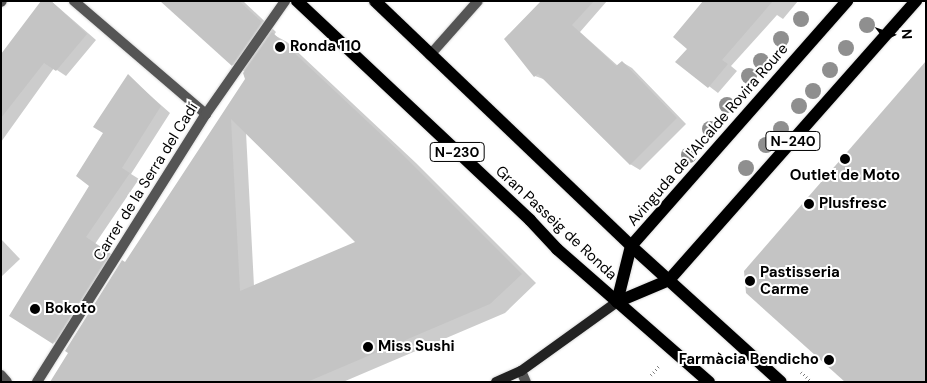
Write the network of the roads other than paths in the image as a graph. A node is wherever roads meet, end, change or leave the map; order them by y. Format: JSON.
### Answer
{"nodes":[{"id":1,"x":74,"y":1,"type":"edge"},
{"id":2,"x":285,"y":1,"type":"edge"},
{"id":3,"x":297,"y":1,"type":"edge"},
{"id":4,"x":375,"y":1,"type":"edge"},
{"id":5,"x":478,"y":1,"type":"edge"},
{"id":6,"x":847,"y":1,"type":"edge"},
{"id":7,"x":916,"y":1,"type":"edge"},
{"id":8,"x":430,"y":55,"type":"junction"},
{"id":9,"x":206,"y":114,"type":"junction"},
{"id":10,"x":631,"y":246,"type":"junction"},
{"id":11,"x":669,"y":280,"type":"junction"},
{"id":12,"x":617,"y":302,"type":"junction"},
{"id":13,"x":522,"y":371,"type":"junction"},
{"id":14,"x":1,"y":375,"type":"edge"},
{"id":15,"x":7,"y":382,"type":"edge"},
{"id":16,"x":37,"y":382,"type":"edge"},
{"id":17,"x":496,"y":382,"type":"edge"},
{"id":18,"x":526,"y":382,"type":"edge"},
{"id":19,"x":710,"y":382,"type":"edge"},
{"id":20,"x":781,"y":382,"type":"edge"}],
"edges":[{"from":1,"to":9,"type":"street"},
{"from":2,"to":9,"type":"street","name":"Carrer de la Serra del Cadí"},
{"from":3,"to":12,"type":"main road","name":"Gran Passeig de Ronda","number":"N-230"},
{"from":4,"to":8,"type":"main road"},
{"from":5,"to":8,"type":"street"},
{"from":6,"to":10,"type":"main road","name":"Avinguda de l'Alcalde Rovira Roure","number":"N-240"},
{"from":7,"to":11,"type":"main road","number":"N-240"},
{"from":8,"to":10,"type":"main road"},
{"from":9,"to":16,"type":"street","name":"Carrer de la Serra del Cadí"},
{"from":10,"to":11,"type":"main road"},
{"from":10,"to":12,"type":"main road","name":"Avinguda de l'Alcalde Rovira Roure","number":"N-240"},
{"from":11,"to":12,"type":"main road","number":"N-240"},
{"from":11,"to":20,"type":"main road"},
{"from":12,"to":13,"type":"main road"},
{"from":12,"to":19,"type":"main road","name":"Gran Passeig de Ronda","number":"N-230"},
{"from":13,"to":17,"type":"main road"},
{"from":13,"to":18,"type":"street"},
{"from":14,"to":15,"type":"street"}]}
